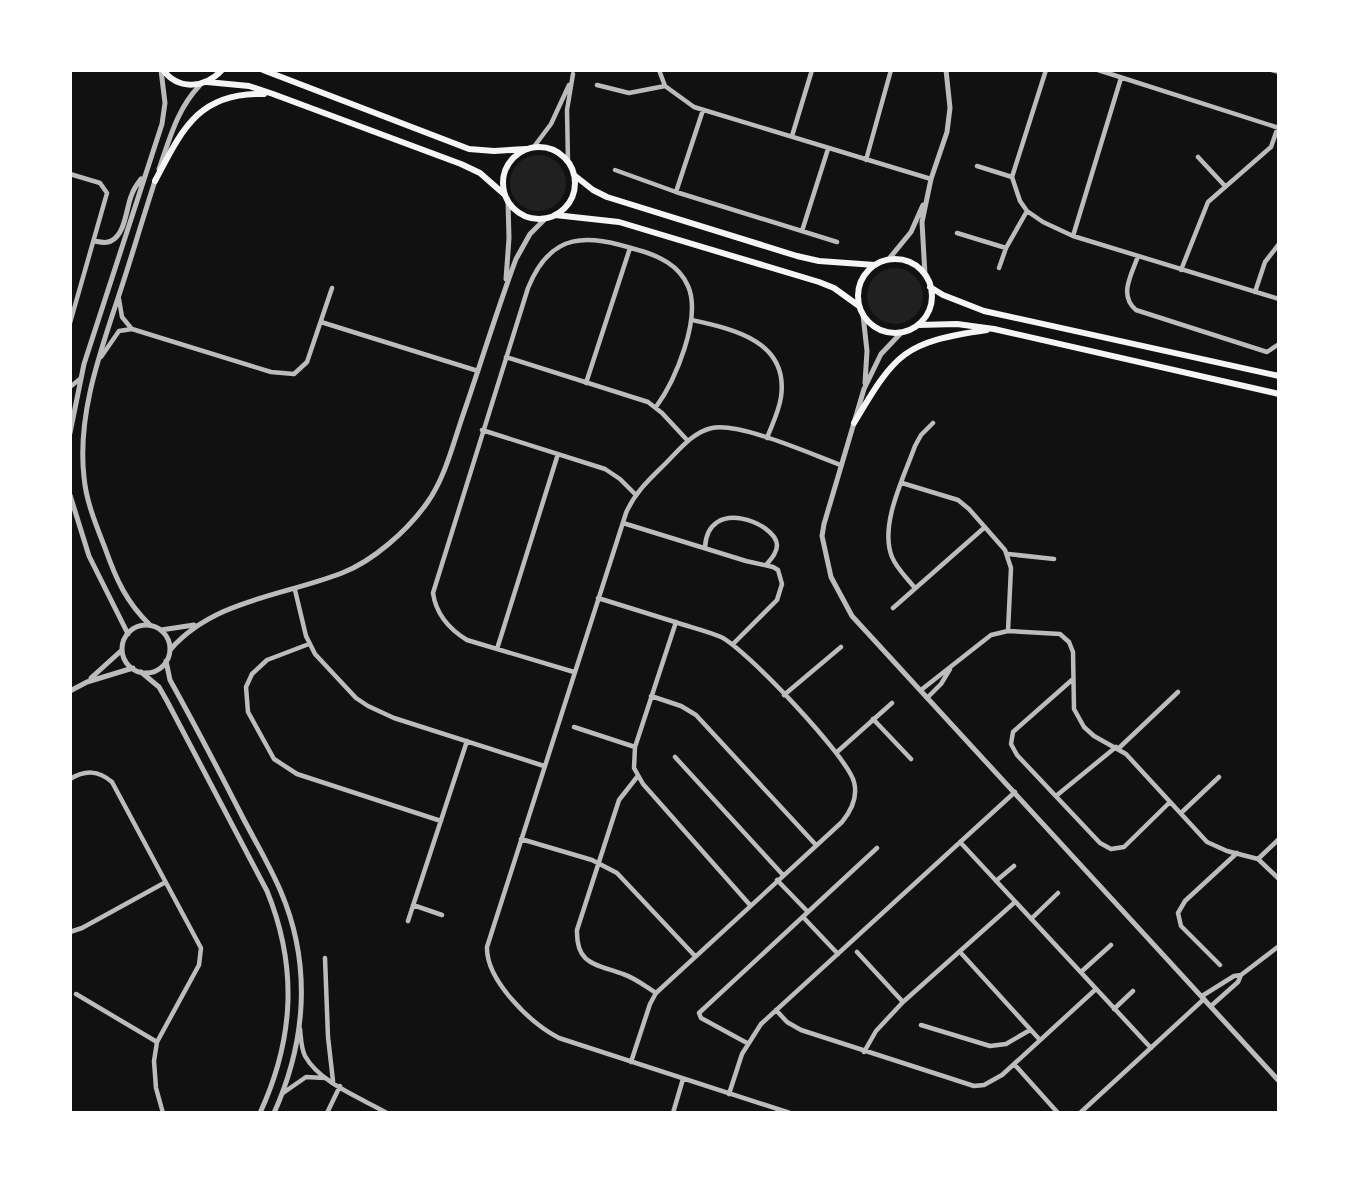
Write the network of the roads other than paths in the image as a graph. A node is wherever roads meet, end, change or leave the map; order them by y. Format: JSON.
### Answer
{"nodes":[{"id":1,"x":162,"y":70,"type":"edge"},
{"id":2,"x":222,"y":70,"type":"edge"},
{"id":3,"x":263,"y":70,"type":"edge"},
{"id":4,"x":659,"y":70,"type":"edge"},
{"id":5,"x":812,"y":70,"type":"edge"},
{"id":6,"x":891,"y":70,"type":"edge"},
{"id":7,"x":946,"y":70,"type":"edge"},
{"id":8,"x":1046,"y":70,"type":"edge"},
{"id":9,"x":1098,"y":70,"type":"edge"},
{"id":10,"x":1272,"y":70,"type":"edge"},
{"id":11,"x":574,"y":72,"type":"edge"},
{"id":12,"x":1279,"y":72,"type":"edge"},
{"id":13,"x":1121,"y":78,"type":"junction"},
{"id":14,"x":204,"y":83,"type":"junction"},
{"id":15,"x":597,"y":85,"type":"dead end"},
{"id":16,"x":665,"y":86,"type":"junction"},
{"id":17,"x":273,"y":94,"type":"junction"},
{"id":18,"x":703,"y":110,"type":"junction"},
{"id":19,"x":1278,"y":128,"type":"edge"},
{"id":20,"x":792,"y":135,"type":"junction"},
{"id":21,"x":530,"y":148,"type":"junction"},
{"id":22,"x":828,"y":148,"type":"junction"},
{"id":23,"x":1198,"y":157,"type":"dead end"},
{"id":24,"x":866,"y":160,"type":"junction"},
{"id":25,"x":568,"y":162,"type":"junction"},
{"id":26,"x":976,"y":166,"type":"dead end"},
{"id":27,"x":146,"y":170,"type":"junction"},
{"id":28,"x":615,"y":170,"type":"dead end"},
{"id":29,"x":70,"y":174,"type":"edge"},
{"id":30,"x":574,"y":175,"type":"junction"},
{"id":31,"x":1012,"y":177,"type":"junction"},
{"id":32,"x":931,"y":179,"type":"junction"},
{"id":33,"x":155,"y":181,"type":"junction"},
{"id":34,"x":1225,"y":186,"type":"junction"},
{"id":35,"x":929,"y":189,"type":"junction"},
{"id":36,"x":676,"y":192,"type":"junction"},
{"id":37,"x":506,"y":198,"type":"junction"},
{"id":38,"x":1027,"y":211,"type":"junction"},
{"id":39,"x":555,"y":215,"type":"junction"},
{"id":40,"x":545,"y":219,"type":"junction"},
{"id":41,"x":802,"y":231,"type":"junction"},
{"id":42,"x":957,"y":233,"type":"dead end"},
{"id":43,"x":1073,"y":236,"type":"junction"},
{"id":44,"x":94,"y":241,"type":"junction"},
{"id":45,"x":837,"y":242,"type":"dead end"},
{"id":46,"x":1279,"y":244,"type":"edge"},
{"id":47,"x":630,"y":247,"type":"junction"},
{"id":48,"x":1006,"y":248,"type":"junction"},
{"id":49,"x":1138,"y":256,"type":"junction"},
{"id":50,"x":888,"y":260,"type":"junction"},
{"id":51,"x":875,"y":265,"type":"junction"},
{"id":52,"x":999,"y":268,"type":"dead end"},
{"id":53,"x":1181,"y":270,"type":"junction"},
{"id":54,"x":925,"y":275,"type":"junction"},
{"id":55,"x":930,"y":287,"type":"junction"},
{"id":56,"x":332,"y":288,"type":"dead end"},
{"id":57,"x":505,"y":289,"type":"junction"},
{"id":58,"x":1255,"y":292,"type":"junction"},
{"id":59,"x":119,"y":296,"type":"junction"},
{"id":60,"x":1279,"y":299,"type":"edge"},
{"id":61,"x":859,"y":306,"type":"junction"},
{"id":62,"x":863,"y":315,"type":"junction"},
{"id":63,"x":692,"y":320,"type":"junction"},
{"id":64,"x":321,"y":322,"type":"junction"},
{"id":65,"x":70,"y":323,"type":"edge"},
{"id":66,"x":918,"y":326,"type":"junction"},
{"id":67,"x":132,"y":329,"type":"junction"},
{"id":68,"x":994,"y":329,"type":"junction"},
{"id":69,"x":901,"y":333,"type":"junction"},
{"id":70,"x":1279,"y":344,"type":"edge"},
{"id":71,"x":506,"y":357,"type":"junction"},
{"id":72,"x":98,"y":362,"type":"junction"},
{"id":73,"x":478,"y":371,"type":"junction"},
{"id":74,"x":1279,"y":376,"type":"edge"},
{"id":75,"x":80,"y":379,"type":"junction"},
{"id":76,"x":586,"y":383,"type":"junction"},
{"id":77,"x":70,"y":387,"type":"edge"},
{"id":78,"x":864,"y":389,"type":"junction"},
{"id":79,"x":1279,"y":394,"type":"edge"},
{"id":80,"x":72,"y":404,"type":"edge"},
{"id":81,"x":656,"y":407,"type":"junction"},
{"id":82,"x":854,"y":423,"type":"junction"},
{"id":83,"x":933,"y":423,"type":"dead end"},
{"id":84,"x":482,"y":430,"type":"junction"},
{"id":85,"x":70,"y":433,"type":"edge"},
{"id":86,"x":767,"y":438,"type":"junction"},
{"id":87,"x":688,"y":441,"type":"junction"},
{"id":88,"x":558,"y":454,"type":"junction"},
{"id":89,"x":841,"y":465,"type":"junction"},
{"id":90,"x":902,"y":483,"type":"junction"},
{"id":91,"x":635,"y":494,"type":"junction"},
{"id":92,"x":70,"y":495,"type":"edge"},
{"id":93,"x":623,"y":523,"type":"junction"},
{"id":94,"x":985,"y":527,"type":"junction"},
{"id":95,"x":705,"y":547,"type":"junction"},
{"id":96,"x":1007,"y":554,"type":"junction"},
{"id":97,"x":1054,"y":559,"type":"dead end"},
{"id":98,"x":766,"y":565,"type":"junction"},
{"id":99,"x":915,"y":588,"type":"junction"},
{"id":100,"x":295,"y":590,"type":"junction"},
{"id":101,"x":598,"y":598,"type":"junction"},
{"id":102,"x":893,"y":608,"type":"dead end"},
{"id":103,"x":676,"y":622,"type":"junction"},
{"id":104,"x":200,"y":623,"type":"junction"},
{"id":105,"x":150,"y":625,"type":"junction"},
{"id":106,"x":161,"y":630,"type":"junction"},
{"id":107,"x":1008,"y":631,"type":"junction"},
{"id":108,"x":128,"y":634,"type":"junction"},
{"id":109,"x":309,"y":644,"type":"junction"},
{"id":110,"x":733,"y":644,"type":"junction"},
{"id":111,"x":841,"y":647,"type":"dead end"},
{"id":112,"x":497,"y":649,"type":"junction"},
{"id":113,"x":122,"y":650,"type":"junction"},
{"id":114,"x":170,"y":650,"type":"junction"},
{"id":115,"x":166,"y":661,"type":"junction"},
{"id":116,"x":133,"y":668,"type":"junction"},
{"id":117,"x":951,"y":668,"type":"junction"},
{"id":118,"x":141,"y":672,"type":"junction"},
{"id":119,"x":574,"y":672,"type":"junction"},
{"id":120,"x":1074,"y":679,"type":"junction"},
{"id":121,"x":87,"y":682,"type":"junction"},
{"id":122,"x":921,"y":690,"type":"junction"},
{"id":123,"x":70,"y":691,"type":"edge"},
{"id":124,"x":1178,"y":692,"type":"dead end"},
{"id":125,"x":784,"y":695,"type":"junction"},
{"id":126,"x":652,"y":696,"type":"junction"},
{"id":127,"x":927,"y":698,"type":"junction"},
{"id":128,"x":892,"y":703,"type":"dead end"},
{"id":129,"x":873,"y":719,"type":"junction"},
{"id":130,"x":574,"y":727,"type":"dead end"},
{"id":131,"x":467,"y":741,"type":"junction"},
{"id":132,"x":635,"y":747,"type":"junction"},
{"id":133,"x":1117,"y":747,"type":"junction"},
{"id":134,"x":837,"y":752,"type":"junction"},
{"id":135,"x":675,"y":757,"type":"dead end"},
{"id":136,"x":912,"y":759,"type":"dead end"},
{"id":137,"x":544,"y":766,"type":"junction"},
{"id":138,"x":637,"y":777,"type":"junction"},
{"id":139,"x":1219,"y":777,"type":"dead end"},
{"id":140,"x":70,"y":779,"type":"edge"},
{"id":141,"x":1015,"y":792,"type":"junction"},
{"id":142,"x":1056,"y":796,"type":"junction"},
{"id":143,"x":1170,"y":801,"type":"junction"},
{"id":144,"x":1181,"y":813,"type":"junction"},
{"id":145,"x":441,"y":821,"type":"junction"},
{"id":146,"x":521,"y":839,"type":"junction"},
{"id":147,"x":1279,"y":839,"type":"edge"},
{"id":148,"x":960,"y":842,"type":"junction"},
{"id":149,"x":816,"y":845,"type":"junction"},
{"id":150,"x":877,"y":848,"type":"dead end"},
{"id":151,"x":1237,"y":853,"type":"junction"},
{"id":152,"x":1258,"y":859,"type":"junction"},
{"id":153,"x":599,"y":863,"type":"junction"},
{"id":154,"x":1014,"y":866,"type":"dead end"},
{"id":155,"x":783,"y":875,"type":"junction"},
{"id":156,"x":1279,"y":879,"type":"edge"},
{"id":157,"x":778,"y":880,"type":"junction"},
{"id":158,"x":996,"y":881,"type":"junction"},
{"id":159,"x":164,"y":883,"type":"junction"},
{"id":160,"x":1058,"y":893,"type":"dead end"},
{"id":161,"x":1015,"y":902,"type":"junction"},
{"id":162,"x":413,"y":905,"type":"junction"},
{"id":163,"x":750,"y":905,"type":"junction"},
{"id":164,"x":808,"y":912,"type":"junction"},
{"id":165,"x":443,"y":915,"type":"dead end"},
{"id":166,"x":803,"y":917,"type":"junction"},
{"id":167,"x":1031,"y":919,"type":"junction"},
{"id":168,"x":408,"y":921,"type":"dead end"},
{"id":169,"x":70,"y":932,"type":"edge"},
{"id":170,"x":1111,"y":945,"type":"dead end"},
{"id":171,"x":1279,"y":946,"type":"edge"},
{"id":172,"x":857,"y":952,"type":"dead end"},
{"id":173,"x":960,"y":952,"type":"junction"},
{"id":174,"x":838,"y":954,"type":"junction"},
{"id":175,"x":695,"y":956,"type":"junction"},
{"id":176,"x":325,"y":958,"type":"dead end"},
{"id":177,"x":1220,"y":965,"type":"dead end"},
{"id":178,"x":1081,"y":972,"type":"junction"},
{"id":179,"x":1241,"y":975,"type":"junction"},
{"id":180,"x":1096,"y":989,"type":"junction"},
{"id":181,"x":1133,"y":991,"type":"dead end"},
{"id":182,"x":656,"y":993,"type":"junction"},
{"id":183,"x":76,"y":994,"type":"dead end"},
{"id":184,"x":1203,"y":998,"type":"junction"},
{"id":185,"x":903,"y":1002,"type":"junction"},
{"id":186,"x":1211,"y":1006,"type":"junction"},
{"id":187,"x":1114,"y":1009,"type":"junction"},
{"id":188,"x":776,"y":1010,"type":"junction"},
{"id":189,"x":921,"y":1025,"type":"dead end"},
{"id":190,"x":300,"y":1028,"type":"junction"},
{"id":191,"x":1030,"y":1030,"type":"junction"},
{"id":192,"x":1040,"y":1040,"type":"junction"},
{"id":193,"x":157,"y":1042,"type":"junction"},
{"id":194,"x":747,"y":1043,"type":"junction"},
{"id":195,"x":1151,"y":1048,"type":"junction"},
{"id":196,"x":864,"y":1052,"type":"junction"},
{"id":197,"x":631,"y":1062,"type":"junction"},
{"id":198,"x":1014,"y":1064,"type":"junction"},
{"id":199,"x":326,"y":1078,"type":"junction"},
{"id":200,"x":683,"y":1079,"type":"junction"},
{"id":201,"x":1279,"y":1081,"type":"edge"},
{"id":202,"x":333,"y":1082,"type":"junction"},
{"id":203,"x":340,"y":1086,"type":"junction"},
{"id":204,"x":282,"y":1094,"type":"junction"},
{"id":205,"x":729,"y":1094,"type":"junction"},
{"id":206,"x":163,"y":1113,"type":"edge"},
{"id":207,"x":260,"y":1113,"type":"edge"},
{"id":208,"x":274,"y":1113,"type":"edge"},
{"id":209,"x":327,"y":1113,"type":"edge"},
{"id":210,"x":387,"y":1113,"type":"edge"},
{"id":211,"x":673,"y":1113,"type":"edge"},
{"id":212,"x":790,"y":1113,"type":"edge"},
{"id":213,"x":1058,"y":1113,"type":"edge"},
{"id":214,"x":1080,"y":1113,"type":"edge"}],
"edges":[{"from":1,"to":14,"type":"main road"},
{"from":1,"to":27,"type":"street"},
{"from":2,"to":14,"type":"main road"},
{"from":3,"to":21,"type":"main road"},
{"from":4,"to":16,"type":"street"},
{"from":5,"to":20,"type":"street"},
{"from":6,"to":24,"type":"street"},
{"from":7,"to":32,"type":"street"},
{"from":8,"to":31,"type":"street"},
{"from":9,"to":13,"type":"street"},
{"from":10,"to":12,"type":"street"},
{"from":11,"to":21,"type":"street"},
{"from":11,"to":25,"type":"street"},
{"from":13,"to":19,"type":"street"},
{"from":13,"to":43,"type":"street"},
{"from":14,"to":17,"type":"main road"},
{"from":14,"to":33,"type":"street"},
{"from":15,"to":16,"type":"street"},
{"from":16,"to":18,"type":"street"},
{"from":17,"to":33,"type":"main road"},
{"from":17,"to":37,"type":"main road"},
{"from":18,"to":20,"type":"street"},
{"from":18,"to":36,"type":"street"},
{"from":19,"to":34,"type":"street"},
{"from":20,"to":22,"type":"street"},
{"from":21,"to":25,"type":"main road"},
{"from":21,"to":37,"type":"main road"},
{"from":22,"to":24,"type":"street"},
{"from":22,"to":41,"type":"street"},
{"from":23,"to":34,"type":"street"},
{"from":24,"to":32,"type":"street"},
{"from":25,"to":30,"type":"main road"},
{"from":26,"to":31,"type":"street"},
{"from":27,"to":44,"type":"street"},
{"from":27,"to":75,"type":"street"},
{"from":28,"to":36,"type":"street"},
{"from":29,"to":44,"type":"street"},
{"from":30,"to":39,"type":"main road"},
{"from":30,"to":51,"type":"main road"},
{"from":31,"to":38,"type":"street"},
{"from":32,"to":35,"type":"street"},
{"from":33,"to":59,"type":"street"},
{"from":34,"to":53,"type":"street"},
{"from":35,"to":50,"type":"street"},
{"from":35,"to":54,"type":"street"},
{"from":36,"to":41,"type":"street"},
{"from":37,"to":40,"type":"main road"},
{"from":37,"to":57,"type":"street"},
{"from":38,"to":43,"type":"street"},
{"from":38,"to":48,"type":"street"},
{"from":39,"to":40,"type":"main road"},
{"from":39,"to":61,"type":"main road"},
{"from":40,"to":57,"type":"street"},
{"from":41,"to":45,"type":"street"},
{"from":42,"to":48,"type":"street"},
{"from":43,"to":49,"type":"street"},
{"from":44,"to":65,"type":"street"},
{"from":46,"to":58,"type":"street"},
{"from":47,"to":63,"type":"street"},
{"from":47,"to":71,"type":"street"},
{"from":47,"to":76,"type":"street"},
{"from":48,"to":52,"type":"street"},
{"from":49,"to":53,"type":"street"},
{"from":49,"to":70,"type":"street"},
{"from":50,"to":51,"type":"main road"},
{"from":50,"to":54,"type":"main road"},
{"from":51,"to":61,"type":"main road"},
{"from":53,"to":58,"type":"street"},
{"from":54,"to":55,"type":"main road"},
{"from":55,"to":66,"type":"main road"},
{"from":55,"to":74,"type":"main road"},
{"from":56,"to":64,"type":"street"},
{"from":57,"to":73,"type":"street"},
{"from":58,"to":60,"type":"street"},
{"from":59,"to":67,"type":"street"},
{"from":59,"to":72,"type":"street"},
{"from":61,"to":62,"type":"main road"},
{"from":62,"to":69,"type":"main road"},
{"from":62,"to":78,"type":"street"},
{"from":63,"to":81,"type":"street"},
{"from":63,"to":86,"type":"street"},
{"from":64,"to":67,"type":"street"},
{"from":64,"to":73,"type":"street"},
{"from":66,"to":68,"type":"main road"},
{"from":66,"to":69,"type":"main road"},
{"from":67,"to":72,"type":"street"},
{"from":68,"to":79,"type":"main road"},
{"from":68,"to":82,"type":"main road"},
{"from":69,"to":78,"type":"street"},
{"from":71,"to":76,"type":"street"},
{"from":71,"to":84,"type":"street"},
{"from":72,"to":105,"type":"street"},
{"from":73,"to":100,"type":"street"},
{"from":75,"to":77,"type":"street"},
{"from":75,"to":80,"type":"street"},
{"from":76,"to":81,"type":"street"},
{"from":78,"to":82,"type":"street"},
{"from":80,"to":85,"type":"street"},
{"from":81,"to":87,"type":"street"},
{"from":82,"to":89,"type":"street"},
{"from":83,"to":90,"type":"street"},
{"from":84,"to":88,"type":"street"},
{"from":84,"to":112,"type":"street"},
{"from":86,"to":87,"type":"street"},
{"from":86,"to":89,"type":"street"},
{"from":87,"to":91,"type":"street"},
{"from":88,"to":91,"type":"street"},
{"from":88,"to":112,"type":"street"},
{"from":89,"to":122,"type":"street"},
{"from":90,"to":94,"type":"street"},
{"from":90,"to":99,"type":"street"},
{"from":91,"to":93,"type":"street"},
{"from":92,"to":108,"type":"street"},
{"from":93,"to":95,"type":"street"},
{"from":93,"to":101,"type":"street"},
{"from":94,"to":96,"type":"street"},
{"from":94,"to":99,"type":"street"},
{"from":95,"to":98,"type":"street"},
{"from":95,"to":98,"type":"street"},
{"from":96,"to":97,"type":"street"},
{"from":96,"to":107,"type":"street"},
{"from":98,"to":110,"type":"street"},
{"from":99,"to":102,"type":"street"},
{"from":100,"to":104,"type":"street"},
{"from":100,"to":109,"type":"street"},
{"from":101,"to":103,"type":"street"},
{"from":101,"to":119,"type":"street"},
{"from":103,"to":110,"type":"street"},
{"from":103,"to":126,"type":"street"},
{"from":104,"to":106,"type":"street"},
{"from":104,"to":114,"type":"street"},
{"from":105,"to":106,"type":"street"},
{"from":105,"to":108,"type":"street"},
{"from":106,"to":114,"type":"street"},
{"from":107,"to":117,"type":"street"},
{"from":107,"to":120,"type":"street"},
{"from":108,"to":113,"type":"street"},
{"from":109,"to":131,"type":"street"},
{"from":109,"to":145,"type":"street"},
{"from":110,"to":125,"type":"street"},
{"from":111,"to":125,"type":"street"},
{"from":112,"to":119,"type":"street"},
{"from":113,"to":116,"type":"street"},
{"from":113,"to":121,"type":"street"},
{"from":114,"to":115,"type":"street"},
{"from":115,"to":118,"type":"street"},
{"from":115,"to":190,"type":"street"},
{"from":116,"to":118,"type":"street"},
{"from":116,"to":121,"type":"street"},
{"from":117,"to":122,"type":"street"},
{"from":117,"to":127,"type":"street"},
{"from":118,"to":207,"type":"street"},
{"from":119,"to":137,"type":"street"},
{"from":120,"to":133,"type":"street"},
{"from":120,"to":142,"type":"street"},
{"from":121,"to":123,"type":"street"},
{"from":122,"to":127,"type":"street"},
{"from":124,"to":133,"type":"street"},
{"from":125,"to":134,"type":"street"},
{"from":126,"to":132,"type":"street"},
{"from":126,"to":149,"type":"street"},
{"from":127,"to":141,"type":"street"},
{"from":128,"to":129,"type":"street"},
{"from":129,"to":134,"type":"street"},
{"from":129,"to":136,"type":"street"},
{"from":130,"to":132,"type":"street"},
{"from":131,"to":137,"type":"street"},
{"from":131,"to":145,"type":"street"},
{"from":132,"to":138,"type":"street"},
{"from":133,"to":142,"type":"street"},
{"from":133,"to":143,"type":"street"},
{"from":134,"to":149,"type":"street"},
{"from":135,"to":155,"type":"street"},
{"from":137,"to":146,"type":"street"},
{"from":138,"to":153,"type":"street"},
{"from":138,"to":163,"type":"street"},
{"from":139,"to":144,"type":"street"},
{"from":140,"to":159,"type":"street"},
{"from":141,"to":148,"type":"street"},
{"from":141,"to":184,"type":"street"},
{"from":142,"to":143,"type":"street"},
{"from":143,"to":144,"type":"street"},
{"from":144,"to":151,"type":"street"},
{"from":145,"to":162,"type":"street"},
{"from":146,"to":153,"type":"street"},
{"from":146,"to":197,"type":"street"},
{"from":147,"to":152,"type":"street"},
{"from":148,"to":158,"type":"street"},
{"from":148,"to":174,"type":"street"},
{"from":149,"to":155,"type":"street"},
{"from":150,"to":164,"type":"street"},
{"from":151,"to":152,"type":"street"},
{"from":151,"to":177,"type":"street"},
{"from":152,"to":156,"type":"street"},
{"from":153,"to":175,"type":"street"},
{"from":153,"to":182,"type":"street"},
{"from":154,"to":158,"type":"street"},
{"from":155,"to":157,"type":"street"},
{"from":157,"to":163,"type":"street"},
{"from":157,"to":164,"type":"street"},
{"from":158,"to":161,"type":"street"},
{"from":159,"to":169,"type":"street"},
{"from":159,"to":193,"type":"street"},
{"from":160,"to":167,"type":"street"},
{"from":161,"to":167,"type":"street"},
{"from":161,"to":173,"type":"street"},
{"from":162,"to":165,"type":"street"},
{"from":162,"to":168,"type":"street"},
{"from":163,"to":175,"type":"street"},
{"from":164,"to":166,"type":"street"},
{"from":166,"to":174,"type":"street"},
{"from":166,"to":194,"type":"street"},
{"from":167,"to":178,"type":"street"},
{"from":170,"to":178,"type":"street"},
{"from":171,"to":179,"type":"street"},
{"from":172,"to":185,"type":"street"},
{"from":173,"to":185,"type":"street"},
{"from":173,"to":191,"type":"street"},
{"from":174,"to":188,"type":"street"},
{"from":175,"to":182,"type":"street"},
{"from":176,"to":202,"type":"street"},
{"from":178,"to":180,"type":"street"},
{"from":179,"to":184,"type":"street"},
{"from":179,"to":186,"type":"street"},
{"from":180,"to":187,"type":"street"},
{"from":180,"to":192,"type":"street"},
{"from":181,"to":187,"type":"street"},
{"from":182,"to":197,"type":"street"},
{"from":183,"to":193,"type":"street"},
{"from":184,"to":186,"type":"street"},
{"from":184,"to":195,"type":"street"},
{"from":185,"to":196,"type":"street"},
{"from":186,"to":201,"type":"street"},
{"from":187,"to":195,"type":"street"},
{"from":188,"to":194,"type":"street"},
{"from":188,"to":196,"type":"street"},
{"from":189,"to":191,"type":"street"},
{"from":190,"to":199,"type":"street"},
{"from":190,"to":204,"type":"street"},
{"from":191,"to":192,"type":"street"},
{"from":192,"to":198,"type":"street"},
{"from":193,"to":206,"type":"street"},
{"from":194,"to":205,"type":"street"},
{"from":195,"to":214,"type":"street"},
{"from":196,"to":198,"type":"street"},
{"from":197,"to":200,"type":"street"},
{"from":198,"to":213,"type":"street"},
{"from":199,"to":202,"type":"street"},
{"from":199,"to":204,"type":"street"},
{"from":200,"to":205,"type":"street"},
{"from":200,"to":211,"type":"street"},
{"from":202,"to":203,"type":"street"},
{"from":203,"to":209,"type":"street"},
{"from":203,"to":210,"type":"street"},
{"from":204,"to":208,"type":"street"},
{"from":205,"to":212,"type":"street"}]}
